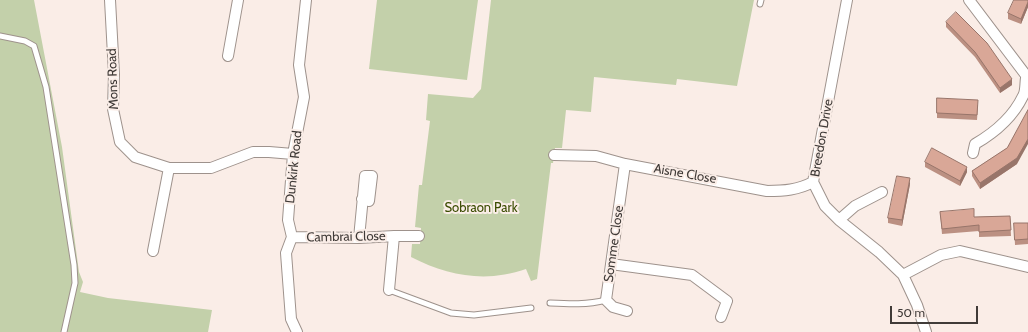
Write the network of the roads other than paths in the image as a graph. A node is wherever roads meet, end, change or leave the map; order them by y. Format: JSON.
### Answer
{"nodes":[{"id":1,"x":110,"y":0,"type":"edge"},
{"id":2,"x":238,"y":0,"type":"edge"},
{"id":3,"x":306,"y":0,"type":"edge"},
{"id":4,"x":847,"y":0,"type":"edge"},
{"id":5,"x":969,"y":0,"type":"edge"},
{"id":6,"x":0,"y":36,"type":"edge"},
{"id":7,"x":228,"y":56,"type":"dead end"},
{"id":8,"x":1027,"y":78,"type":"edge"},
{"id":9,"x":973,"y":153,"type":"dead end"},
{"id":10,"x":293,"y":154,"type":"junction"},
{"id":11,"x":554,"y":155,"type":"dead end"},
{"id":12,"x":625,"y":164,"type":"junction"},
{"id":13,"x":168,"y":168,"type":"junction"},
{"id":14,"x":813,"y":182,"type":"junction"},
{"id":15,"x":882,"y":192,"type":"dead end"},
{"id":16,"x":362,"y":199,"type":"dead end"},
{"id":17,"x":839,"y":220,"type":"junction"},
{"id":18,"x":394,"y":236,"type":"junction"},
{"id":19,"x":419,"y":236,"type":"dead end"},
{"id":20,"x":292,"y":237,"type":"junction"},
{"id":21,"x":359,"y":238,"type":"junction"},
{"id":22,"x":153,"y":252,"type":"dead end"},
{"id":23,"x":611,"y":264,"type":"junction"},
{"id":24,"x":1028,"y":266,"type":"edge"},
{"id":25,"x":903,"y":275,"type":"junction"},
{"id":26,"x":390,"y":290,"type":"joint"},
{"id":27,"x":606,"y":300,"type":"junction"},
{"id":28,"x":550,"y":302,"type":"dead end"},
{"id":29,"x":531,"y":308,"type":"dead end"},
{"id":30,"x":627,"y":311,"type":"dead end"},
{"id":31,"x":722,"y":317,"type":"dead end"},
{"id":32,"x":64,"y":332,"type":"edge"},
{"id":33,"x":297,"y":332,"type":"edge"},
{"id":34,"x":926,"y":332,"type":"edge"}],
"edges":[{"from":1,"to":13,"type":"street","name":"Mons Road"},
{"from":2,"to":7,"type":"street"},
{"from":3,"to":10,"type":"street","name":"Dunkirk Road"},
{"from":4,"to":14,"type":"street","name":"Breedon Drive"},
{"from":5,"to":8,"type":"street"},
{"from":6,"to":32,"type":"lane"},
{"from":8,"to":9,"type":"street"},
{"from":10,"to":13,"type":"street","name":"Mons Road"},
{"from":10,"to":20,"type":"street","name":"Dunkirk Road"},
{"from":11,"to":12,"type":"street","name":"Aisne Close"},
{"from":12,"to":14,"type":"street","name":"Aisne Close"},
{"from":12,"to":23,"type":"street","name":"Somme Close"},
{"from":13,"to":22,"type":"street"},
{"from":14,"to":17,"type":"street","name":"Breedon Drive"},
{"from":15,"to":17,"type":"street"},
{"from":16,"to":21,"type":"street"},
{"from":17,"to":25,"type":"street","name":"Breedon Drive"},
{"from":18,"to":19,"type":"street"},
{"from":18,"to":21,"type":"street","name":"Cambrai Close"},
{"from":18,"to":26,"type":"street","name":"Cambrai Close"},
{"from":20,"to":21,"type":"street","name":"Cambrai Close"},
{"from":20,"to":33,"type":"street","name":"Dunkirk Road"},
{"from":23,"to":27,"type":"street","name":"Somme Close"},
{"from":23,"to":31,"type":"street"},
{"from":24,"to":25,"type":"street"},
{"from":25,"to":34,"type":"street","name":"Breedon Drive"},
{"from":26,"to":29,"type":"lane"},
{"from":27,"to":28,"type":"lane"},
{"from":27,"to":30,"type":"street","name":"Somme Close"}]}
